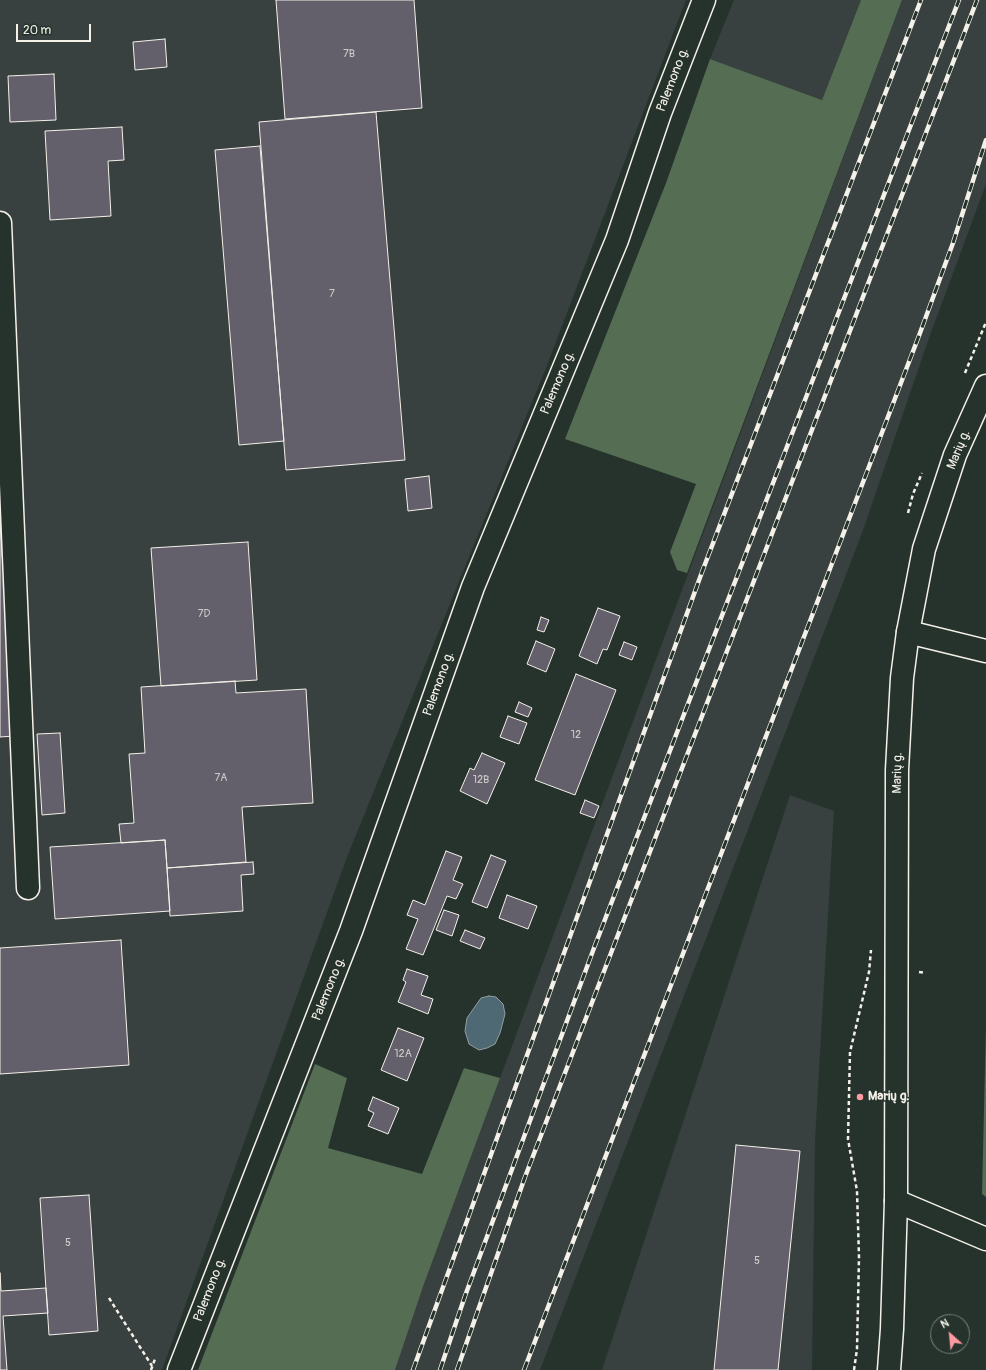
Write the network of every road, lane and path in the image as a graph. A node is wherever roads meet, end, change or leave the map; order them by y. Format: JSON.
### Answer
{"nodes":[{"id":1,"x":704,"y":0,"type":"edge"},
{"id":2,"x":0,"y":223,"type":"edge"},
{"id":3,"x":986,"y":386,"type":"edge"},
{"id":4,"x":908,"y":632,"type":"junction"},
{"id":5,"x":986,"y":651,"type":"edge"},
{"id":6,"x":28,"y":888,"type":"dead end"},
{"id":7,"x":871,"y":945,"type":"dead end"},
{"id":8,"x":896,"y":1201,"type":"junction"},
{"id":9,"x":986,"y":1239,"type":"edge"},
{"id":10,"x":109,"y":1298,"type":"dead end"},
{"id":11,"x":151,"y":1370,"type":"edge"},
{"id":12,"x":179,"y":1370,"type":"edge"},
{"id":13,"x":854,"y":1370,"type":"edge"},
{"id":14,"x":889,"y":1370,"type":"edge"}],
"edges":[{"from":1,"to":12,"type":"street","name":"Palemono g."},
{"from":2,"to":6,"type":"street"},
{"from":3,"to":4,"type":"street","name":"Marių g."},
{"from":4,"to":5,"type":"street"},
{"from":4,"to":8,"type":"street","name":"Marių g."},
{"from":7,"to":13,"type":"path"},
{"from":8,"to":9,"type":"street"},
{"from":8,"to":14,"type":"street","name":"Marių g."},
{"from":10,"to":11,"type":"path"}]}
